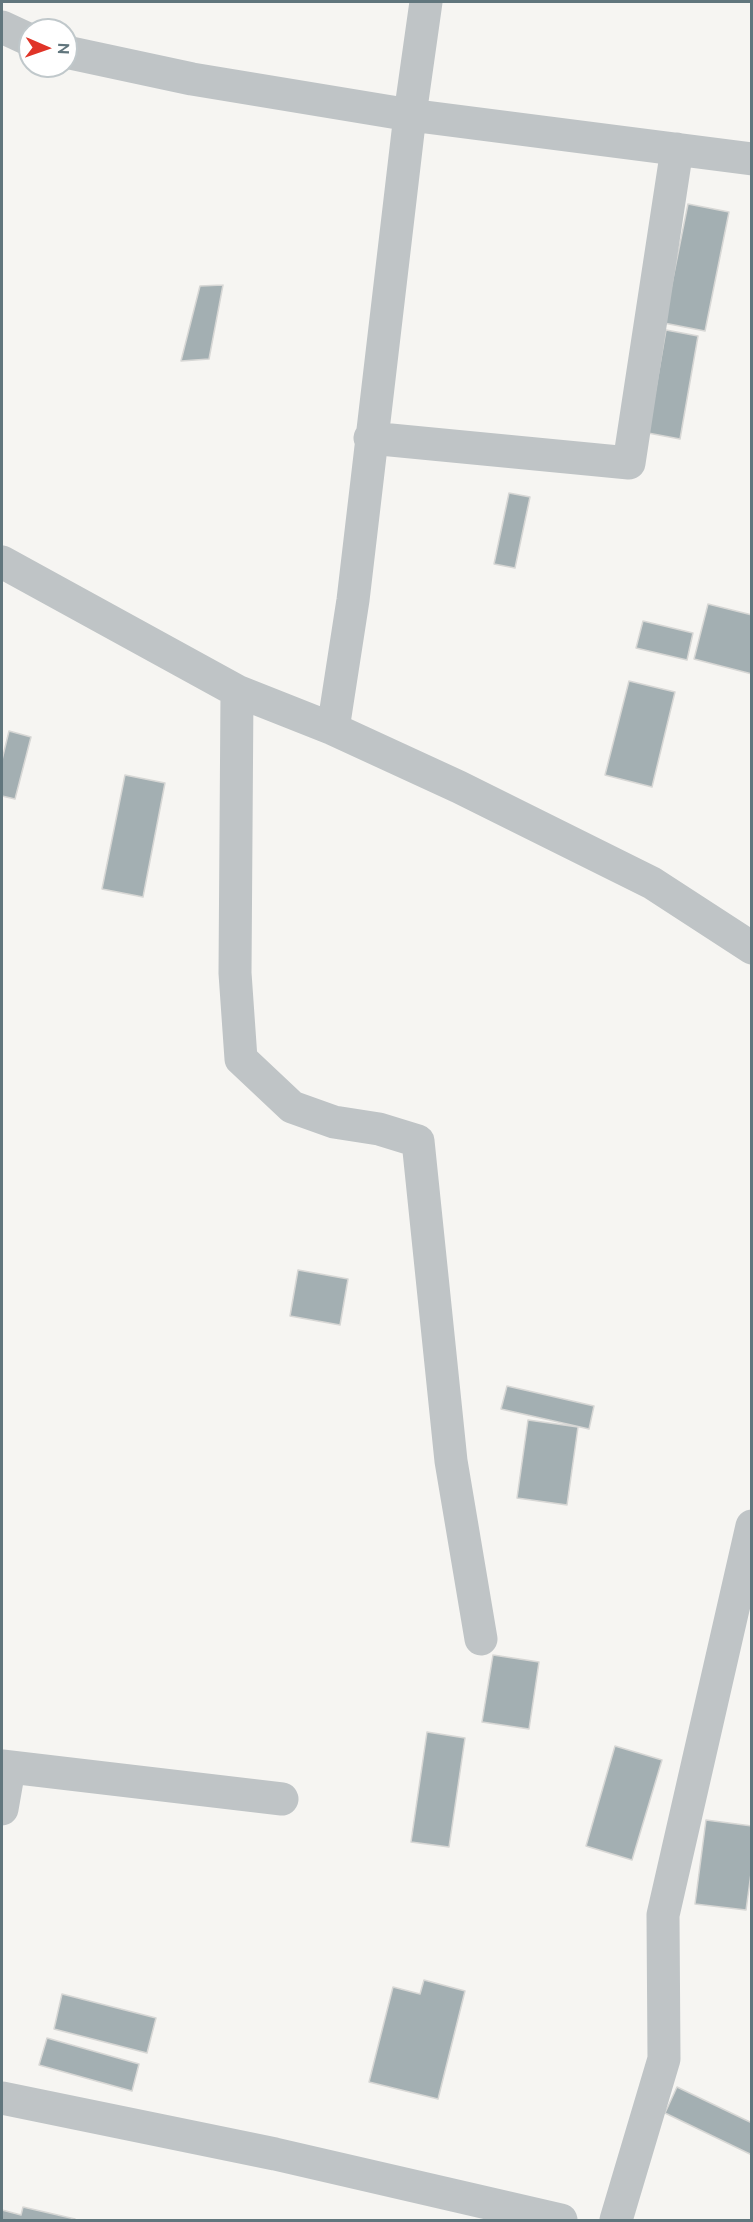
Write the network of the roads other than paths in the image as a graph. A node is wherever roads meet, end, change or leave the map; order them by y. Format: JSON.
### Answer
{"nodes":[{"id":1,"x":426,"y":2,"type":"edge"},
{"id":2,"x":2,"y":27,"type":"edge"},
{"id":3,"x":18,"y":34,"type":"edge"},
{"id":4,"x":78,"y":55,"type":"edge"},
{"id":5,"x":410,"y":115,"type":"junction"},
{"id":6,"x":677,"y":149,"type":"junction"},
{"id":7,"x":752,"y":159,"type":"edge"},
{"id":8,"x":370,"y":438,"type":"junction"},
{"id":9,"x":2,"y":562,"type":"edge"},
{"id":10,"x":237,"y":691,"type":"junction"},
{"id":11,"x":333,"y":729,"type":"junction"},
{"id":12,"x":752,"y":948,"type":"edge"},
{"id":13,"x":752,"y":1526,"type":"edge"},
{"id":14,"x":747,"y":1562,"type":"edge"},
{"id":15,"x":481,"y":1639,"type":"dead end"},
{"id":16,"x":5,"y":1767,"type":"edge"},
{"id":17,"x":282,"y":1799,"type":"dead end"},
{"id":18,"x":2,"y":1809,"type":"edge"},
{"id":19,"x":2,"y":2098,"type":"edge"},
{"id":20,"x":561,"y":2220,"type":"edge"},
{"id":21,"x":616,"y":2220,"type":"edge"}],
"edges":[{"from":1,"to":5,"type":"street"},
{"from":2,"to":3,"type":"street"},
{"from":4,"to":5,"type":"street"},
{"from":5,"to":6,"type":"street"},
{"from":5,"to":8,"type":"street"},
{"from":6,"to":7,"type":"street"},
{"from":6,"to":8,"type":"street"},
{"from":8,"to":11,"type":"street"},
{"from":9,"to":10,"type":"street"},
{"from":10,"to":11,"type":"street"},
{"from":10,"to":15,"type":"street"},
{"from":11,"to":12,"type":"street"},
{"from":13,"to":14,"type":"street"},
{"from":14,"to":21,"type":"street"},
{"from":16,"to":17,"type":"street"},
{"from":16,"to":18,"type":"street"},
{"from":19,"to":20,"type":"street"}]}
